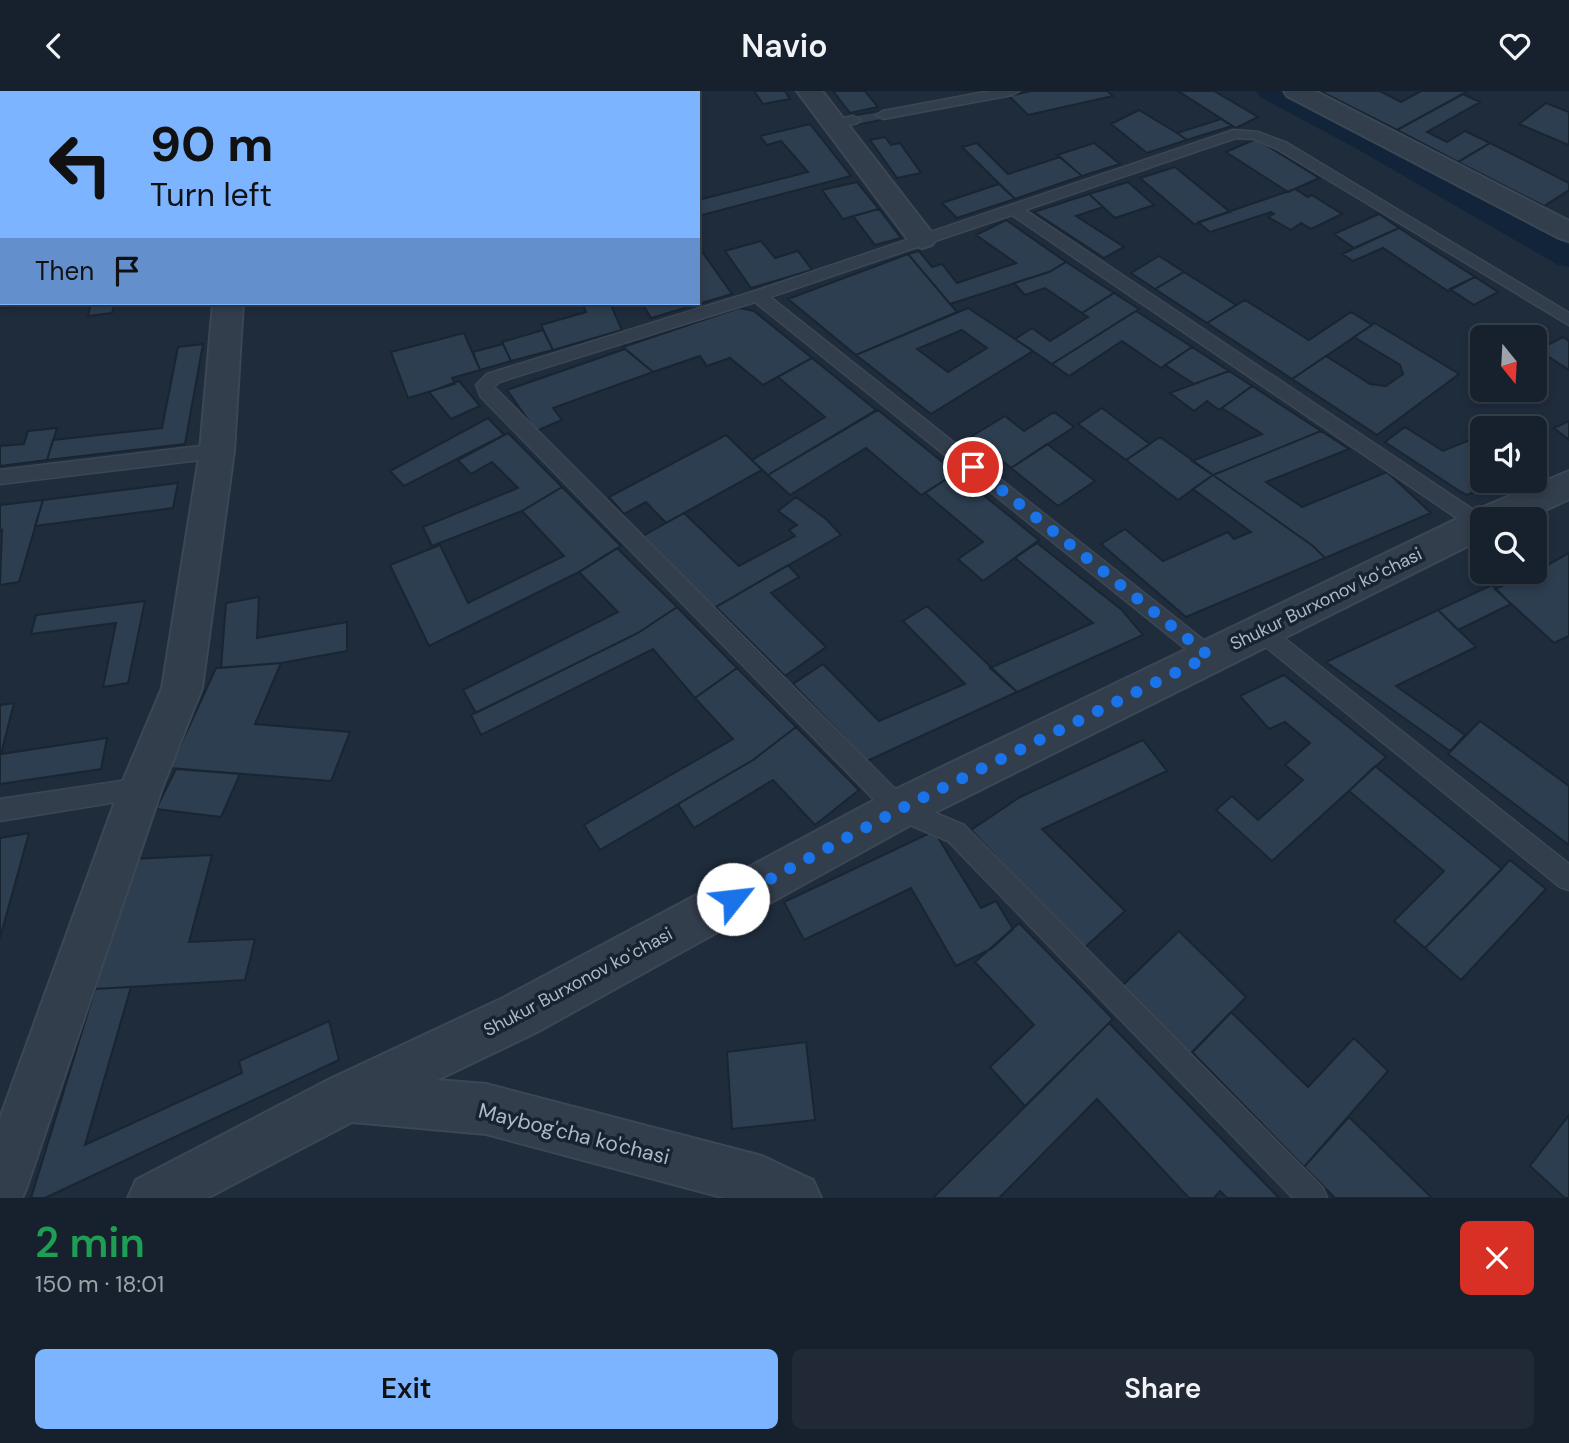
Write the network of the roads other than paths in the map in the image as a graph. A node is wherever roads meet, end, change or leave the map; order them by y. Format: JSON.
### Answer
{"nodes":[{"id":1,"x":809,"y":91,"type":"edge"},
{"id":2,"x":1012,"y":91,"type":"edge"},
{"id":3,"x":1296,"y":91,"type":"edge"},
{"id":4,"x":883,"y":115,"type":"dead end"},
{"id":5,"x":1012,"y":208,"type":"junction"},
{"id":6,"x":1563,"y":221,"type":"edge"},
{"id":7,"x":922,"y":239,"type":"junction"},
{"id":8,"x":758,"y":296,"type":"junction"},
{"id":9,"x":228,"y":305,"type":"edge"},
{"id":10,"x":1569,"y":320,"type":"edge"},
{"id":11,"x":217,"y":451,"type":"junction"},
{"id":12,"x":0,"y":477,"type":"edge"},
{"id":13,"x":1569,"y":484,"type":"edge"},
{"id":14,"x":1518,"y":507,"type":"edge"},
{"id":15,"x":1470,"y":513,"type":"edge"},
{"id":16,"x":1470,"y":529,"type":"edge"},
{"id":17,"x":1262,"y":632,"type":"junction"},
{"id":18,"x":1209,"y":656,"type":"junction"},
{"id":19,"x":141,"y":788,"type":"junction"},
{"id":20,"x":900,"y":809,"type":"junction"},
{"id":21,"x":0,"y":810,"type":"edge"},
{"id":22,"x":1569,"y":879,"type":"edge"},
{"id":23,"x":348,"y":1097,"type":"junction"},
{"id":24,"x":0,"y":1189,"type":"edge"},
{"id":25,"x":773,"y":1193,"type":"edge"},
{"id":26,"x":154,"y":1198,"type":"edge"},
{"id":27,"x":1313,"y":1198,"type":"edge"}],
"edges":[{"from":1,"to":7,"type":"street"},
{"from":2,"to":4,"type":"lane"},
{"from":3,"to":6,"type":"street"},
{"from":5,"to":7,"type":"lane"},
{"from":5,"to":10,"type":"lane"},
{"from":5,"to":15,"type":"lane"},
{"from":7,"to":8,"type":"lane"},
{"from":8,"to":18,"type":"lane"},
{"from":8,"to":20,"type":"lane"},
{"from":9,"to":11,"type":"street"},
{"from":11,"to":12,"type":"lane"},
{"from":11,"to":19,"type":"street"},
{"from":13,"to":14,"type":"street","name":"Shukur Burxonov koʻchasi"},
{"from":16,"to":17,"type":"street","name":"Shukur Burxonov koʻchasi"},
{"from":17,"to":18,"type":"street","name":"Shukur Burxonov koʻchasi"},
{"from":17,"to":22,"type":"lane"},
{"from":18,"to":20,"type":"street","name":"Shukur Burxonov koʻchasi"},
{"from":19,"to":21,"type":"lane"},
{"from":19,"to":24,"type":"street"},
{"from":20,"to":23,"type":"street","name":"Shukur Burxonov koʻchasi"},
{"from":20,"to":27,"type":"lane"},
{"from":23,"to":25,"type":"street","name":"Maybog'cha ko'chasi"},
{"from":23,"to":26,"type":"street","name":"Shukur Burxonov koʻchasi"}]}
